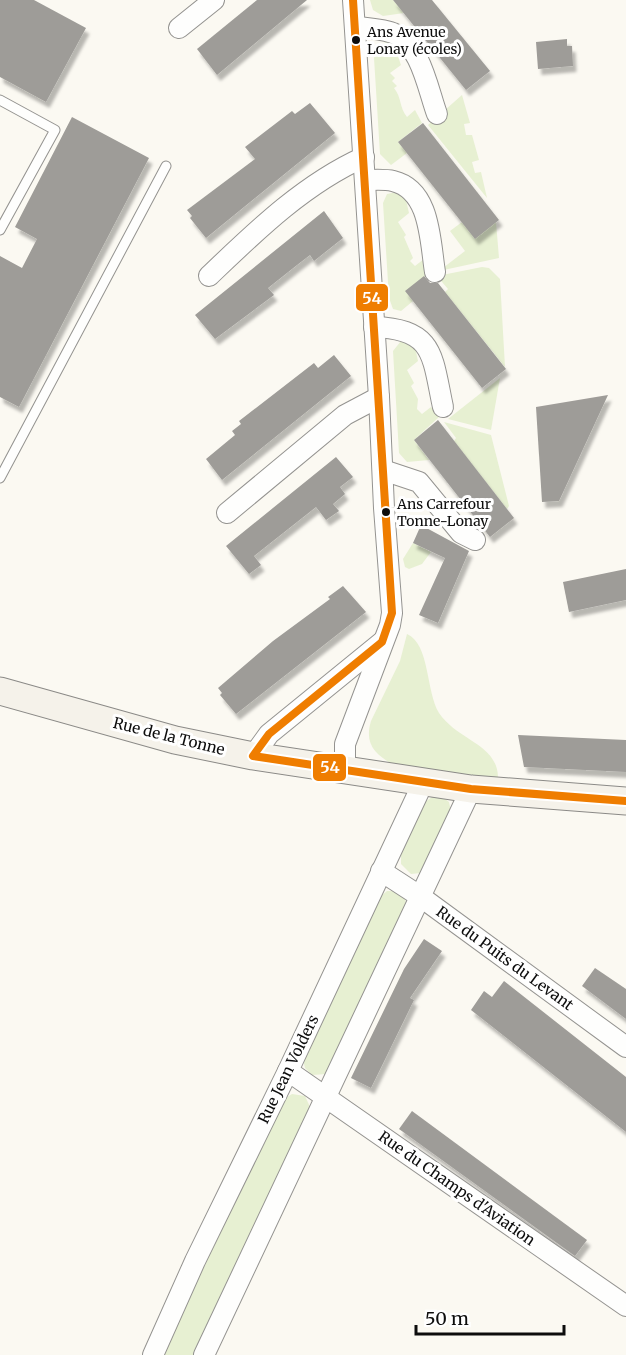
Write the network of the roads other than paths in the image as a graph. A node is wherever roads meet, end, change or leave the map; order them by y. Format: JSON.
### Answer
{"nodes":[{"id":1,"x":214,"y":0,"type":"edge"},
{"id":2,"x":353,"y":0,"type":"edge"},
{"id":3,"x":356,"y":27,"type":"junction"},
{"id":4,"x":179,"y":28,"type":"dead end"},
{"id":5,"x":0,"y":100,"type":"edge"},
{"id":6,"x":436,"y":114,"type":"dead end"},
{"id":7,"x":364,"y":157,"type":"junction"},
{"id":8,"x":166,"y":166,"type":"dead end"},
{"id":9,"x":365,"y":180,"type":"junction"},
{"id":10,"x":0,"y":231,"type":"edge"},
{"id":11,"x":435,"y":272,"type":"dead end"},
{"id":12,"x":209,"y":276,"type":"dead end"},
{"id":13,"x":374,"y":327,"type":"junction"},
{"id":14,"x":379,"y":397,"type":"junction"},
{"id":15,"x":443,"y":407,"type":"dead end"},
{"id":16,"x":383,"y":470,"type":"junction"},
{"id":17,"x":0,"y":478,"type":"edge"},
{"id":18,"x":227,"y":513,"type":"dead end"},
{"id":19,"x":475,"y":540,"type":"dead end"},
{"id":20,"x":382,"y":642,"type":"junction"},
{"id":21,"x":0,"y":691,"type":"edge"},
{"id":22,"x":253,"y":756,"type":"junction"},
{"id":23,"x":345,"y":771,"type":"junction"},
{"id":24,"x":423,"y":783,"type":"junction"},
{"id":25,"x":471,"y":789,"type":"junction"},
{"id":26,"x":626,"y":801,"type":"edge"},
{"id":27,"x":381,"y":872,"type":"junction"},
{"id":28,"x":421,"y":897,"type":"junction"},
{"id":29,"x":626,"y":1047,"type":"edge"},
{"id":30,"x":288,"y":1071,"type":"junction"},
{"id":31,"x":326,"y":1097,"type":"junction"},
{"id":32,"x":626,"y":1306,"type":"edge"},
{"id":33,"x":153,"y":1355,"type":"edge"},
{"id":34,"x":204,"y":1355,"type":"edge"}],
"edges":[{"from":1,"to":4,"type":"street"},
{"from":2,"to":3,"type":"street"},
{"from":3,"to":6,"type":"street"},
{"from":3,"to":7,"type":"street"},
{"from":5,"to":10,"type":"lane"},
{"from":7,"to":9,"type":"street"},
{"from":7,"to":12,"type":"street"},
{"from":8,"to":17,"type":"lane"},
{"from":9,"to":11,"type":"street"},
{"from":9,"to":13,"type":"street"},
{"from":13,"to":14,"type":"street"},
{"from":13,"to":15,"type":"street"},
{"from":14,"to":16,"type":"street"},
{"from":14,"to":18,"type":"street"},
{"from":16,"to":19,"type":"street"},
{"from":16,"to":20,"type":"street"},
{"from":20,"to":22,"type":"street"},
{"from":20,"to":23,"type":"street"},
{"from":21,"to":22,"type":"street","name":"Rue de la Tonne"},
{"from":22,"to":23,"type":"street","name":"Rue de la Tonne"},
{"from":23,"to":24,"type":"street","name":"Rue de la Tonne"},
{"from":24,"to":25,"type":"street","name":"Rue de la Tonne"},
{"from":24,"to":27,"type":"street","name":"Rue Jean Volders"},
{"from":25,"to":26,"type":"street","name":"Rue de la Tonne"},
{"from":25,"to":28,"type":"street"},
{"from":27,"to":28,"type":"street","name":"Rue du Puits du Levant"},
{"from":27,"to":30,"type":"street","name":"Rue Jean Volders"},
{"from":28,"to":29,"type":"street","name":"Rue du Puits du Levant"},
{"from":28,"to":31,"type":"street"},
{"from":30,"to":31,"type":"street","name":"Rue du Champs d'Aviation"},
{"from":30,"to":33,"type":"street","name":"Rue Jean Volders"},
{"from":31,"to":32,"type":"street","name":"Rue du Champs d'Aviation"},
{"from":31,"to":34,"type":"street"}]}
